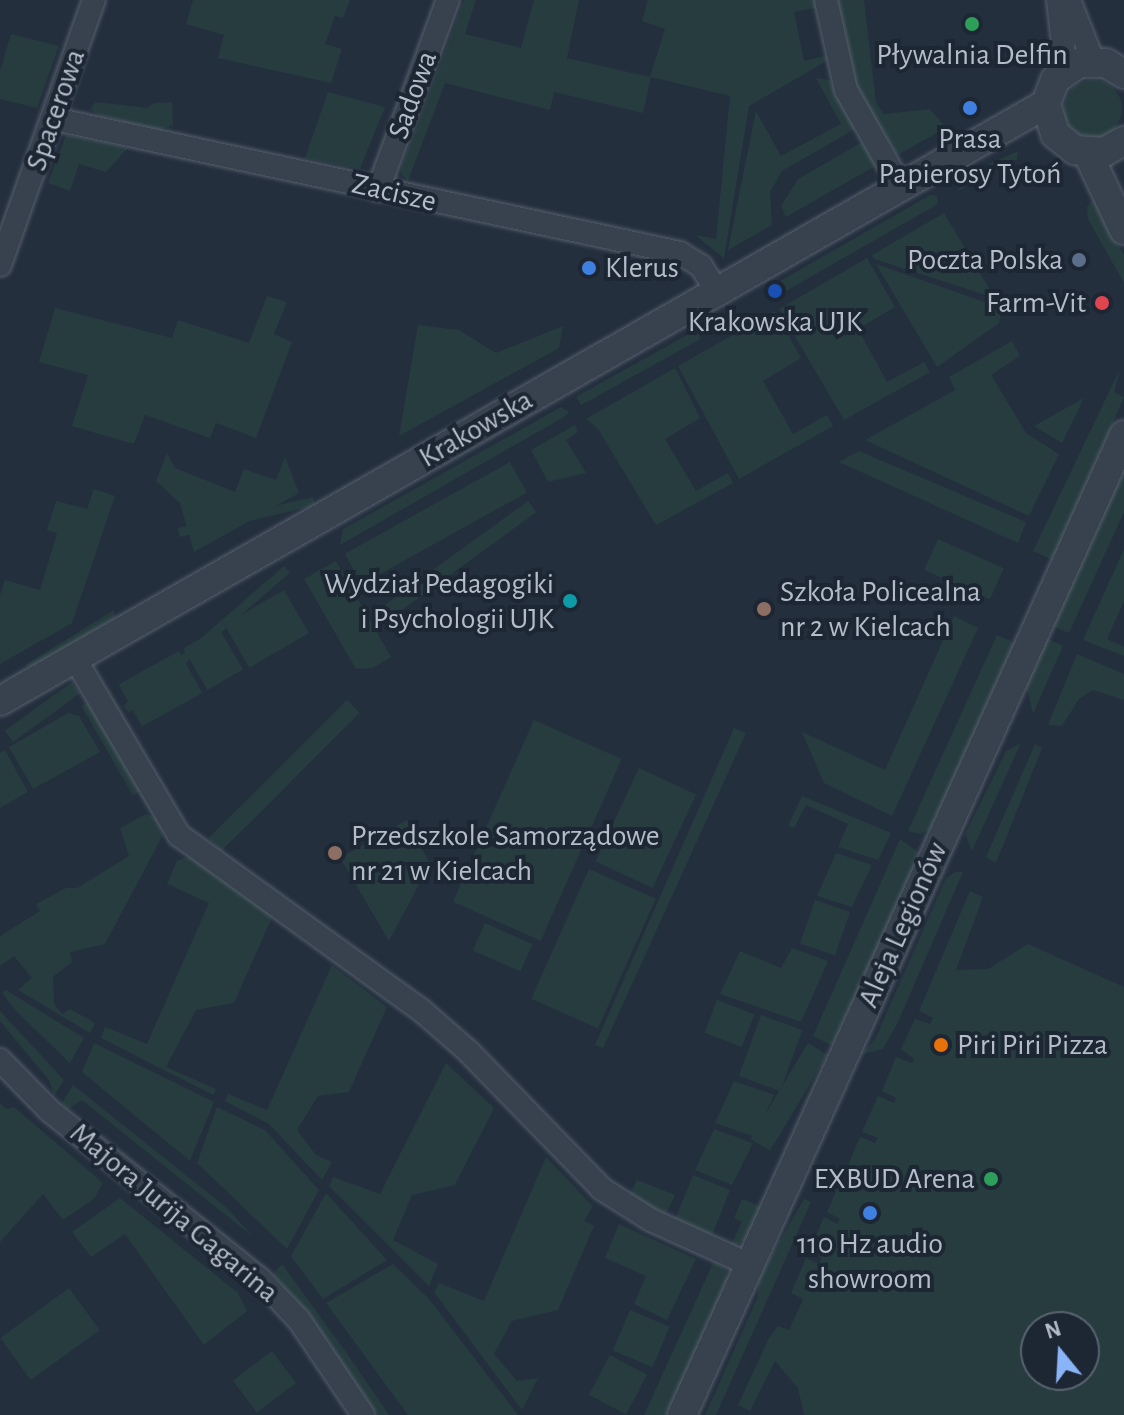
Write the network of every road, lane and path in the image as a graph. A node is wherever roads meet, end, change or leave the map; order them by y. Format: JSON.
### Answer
{"nodes":[{"id":1,"x":94,"y":0,"type":"edge"},
{"id":2,"x":448,"y":0,"type":"edge"},
{"id":3,"x":826,"y":0,"type":"edge"},
{"id":4,"x":1058,"y":0,"type":"edge"},
{"id":5,"x":1069,"y":0,"type":"edge"},
{"id":6,"x":1093,"y":61,"type":"junction"},
{"id":7,"x":1066,"y":70,"type":"junction"},
{"id":8,"x":1124,"y":74,"type":"edge"},
{"id":9,"x":1046,"y":104,"type":"junction"},
{"id":10,"x":54,"y":119,"type":"junction"},
{"id":11,"x":1055,"y":134,"type":"junction"},
{"id":12,"x":1122,"y":152,"type":"edge"},
{"id":13,"x":1088,"y":154,"type":"junction"},
{"id":14,"x":955,"y":160,"type":"junction"},
{"id":15,"x":902,"y":189,"type":"junction"},
{"id":16,"x":378,"y":190,"type":"junction"},
{"id":17,"x":1124,"y":230,"type":"edge"},
{"id":18,"x":0,"y":265,"type":"edge"},
{"id":19,"x":717,"y":292,"type":"junction"},
{"id":20,"x":1124,"y":435,"type":"edge"},
{"id":21,"x":74,"y":657,"type":"junction"},
{"id":22,"x":0,"y":701,"type":"edge"},
{"id":23,"x":0,"y":1060,"type":"edge"},
{"id":24,"x":750,"y":1265,"type":"junction"},
{"id":25,"x":363,"y":1415,"type":"edge"},
{"id":26,"x":682,"y":1415,"type":"edge"}],
"edges":[{"from":1,"to":10,"type":"street","name":"Spacerowa"},
{"from":2,"to":16,"type":"street","name":"Sadowa"},
{"from":3,"to":15,"type":"street"},
{"from":4,"to":7,"type":"street"},
{"from":5,"to":6,"type":"street"},
{"from":6,"to":7,"type":"street"},
{"from":6,"to":8,"type":"street"},
{"from":7,"to":9,"type":"street"},
{"from":9,"to":11,"type":"street"},
{"from":9,"to":14,"type":"street","name":"Krakowska"},
{"from":10,"to":16,"type":"street","name":"Zacisze"},
{"from":10,"to":18,"type":"street","name":"Spacerowa"},
{"from":11,"to":13,"type":"street"},
{"from":11,"to":14,"type":"street","name":"Krakowska"},
{"from":12,"to":13,"type":"street"},
{"from":13,"to":17,"type":"street"},
{"from":14,"to":15,"type":"street","name":"Krakowska"},
{"from":15,"to":19,"type":"street","name":"Krakowska"},
{"from":16,"to":19,"type":"street","name":"Zacisze"},
{"from":19,"to":21,"type":"street","name":"Krakowska"},
{"from":20,"to":24,"type":"street","name":"Aleja Legionów"},
{"from":21,"to":22,"type":"street","name":"Krakowska"},
{"from":21,"to":24,"type":"street"},
{"from":23,"to":25,"type":"street","name":"Majora Jurija Gagarina"},
{"from":24,"to":26,"type":"street","name":"Aleja Legionów"}]}
